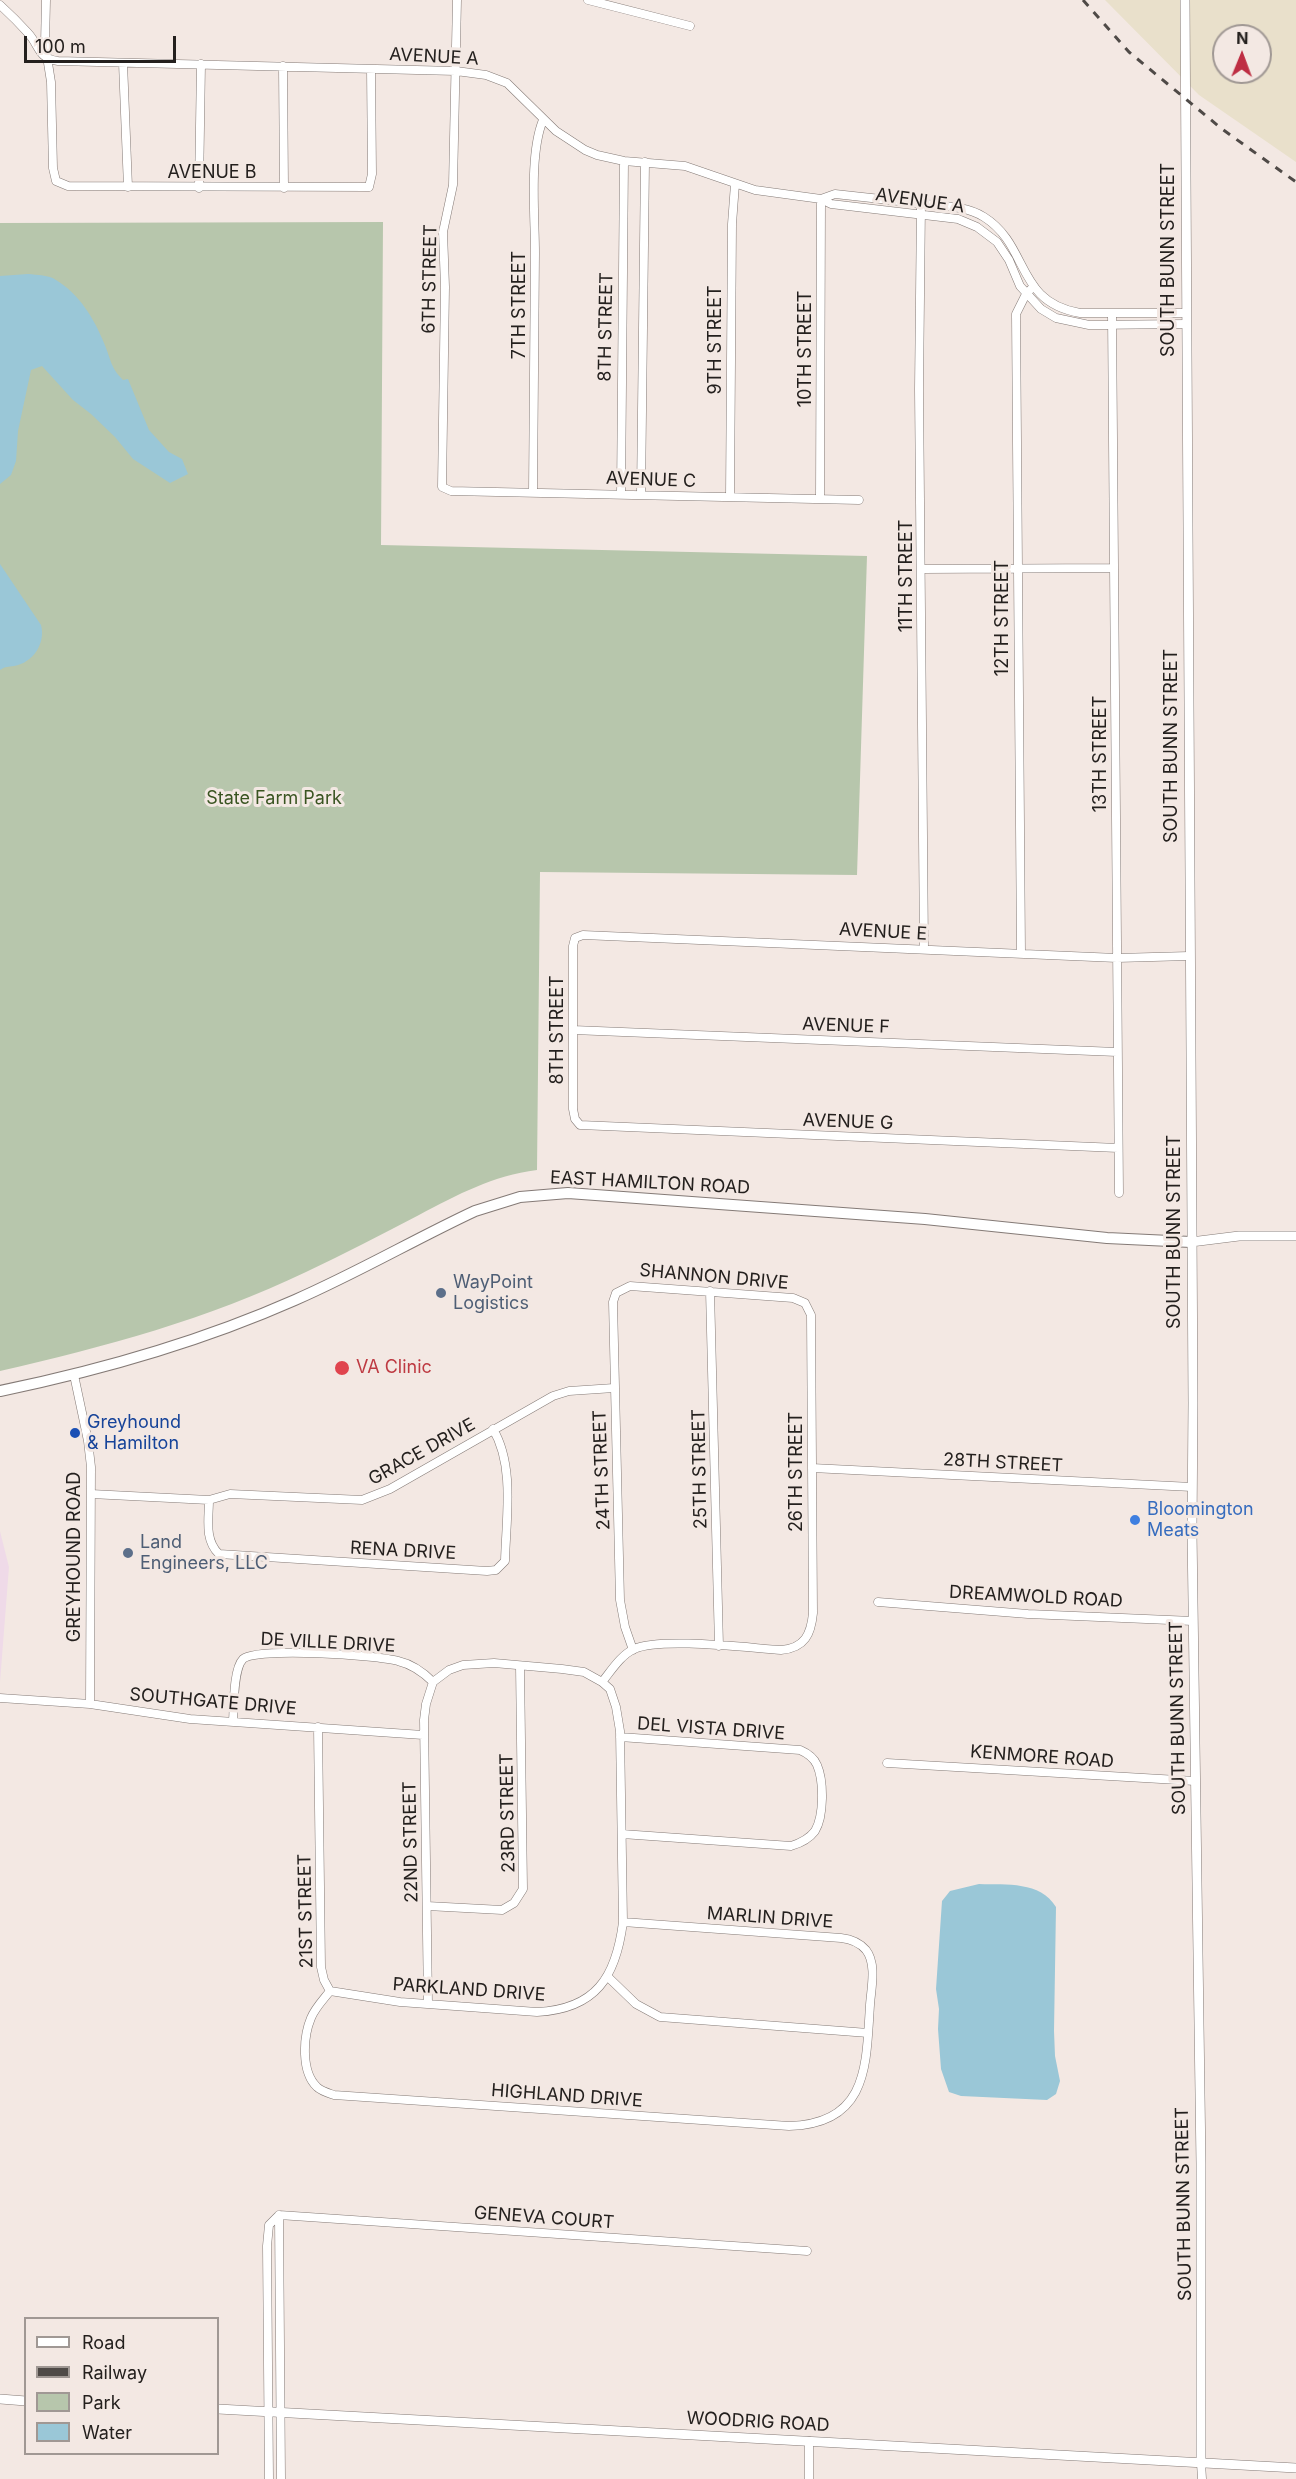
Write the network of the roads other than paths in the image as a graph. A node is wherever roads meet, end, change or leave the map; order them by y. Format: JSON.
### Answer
{"nodes":[{"id":1,"x":46,"y":0,"type":"edge"},
{"id":2,"x":458,"y":0,"type":"edge"},
{"id":3,"x":588,"y":0,"type":"edge"},
{"id":4,"x":1185,"y":0,"type":"edge"},
{"id":5,"x":0,"y":5,"type":"edge"},
{"id":6,"x":690,"y":27,"type":"dead end"},
{"id":7,"x":48,"y":60,"type":"junction"},
{"id":8,"x":123,"y":63,"type":"junction"},
{"id":9,"x":201,"y":64,"type":"junction"},
{"id":10,"x":283,"y":66,"type":"junction"},
{"id":11,"x":371,"y":69,"type":"junction"},
{"id":12,"x":456,"y":71,"type":"junction"},
{"id":13,"x":543,"y":120,"type":"junction"},
{"id":14,"x":624,"y":161,"type":"junction"},
{"id":15,"x":645,"y":162,"type":"junction"},
{"id":16,"x":735,"y":184,"type":"junction"},
{"id":17,"x":128,"y":187,"type":"junction"},
{"id":18,"x":199,"y":188,"type":"junction"},
{"id":19,"x":284,"y":188,"type":"junction"},
{"id":20,"x":821,"y":199,"type":"junction"},
{"id":21,"x":921,"y":204,"type":"junction"},
{"id":22,"x":920,"y":214,"type":"junction"},
{"id":23,"x":1033,"y":287,"type":"junction"},
{"id":24,"x":1026,"y":294,"type":"junction"},
{"id":25,"x":1186,"y":313,"type":"junction"},
{"id":26,"x":1112,"y":314,"type":"junction"},
{"id":27,"x":1112,"y":323,"type":"junction"},
{"id":28,"x":1186,"y":324,"type":"junction"},
{"id":29,"x":442,"y":487,"type":"joint"},
{"id":30,"x":533,"y":492,"type":"junction"},
{"id":31,"x":621,"y":494,"type":"junction"},
{"id":32,"x":641,"y":494,"type":"junction"},
{"id":33,"x":730,"y":497,"type":"junction"},
{"id":34,"x":820,"y":499,"type":"junction"},
{"id":35,"x":859,"y":500,"type":"dead end"},
{"id":36,"x":1114,"y":568,"type":"junction"},
{"id":37,"x":922,"y":569,"type":"junction"},
{"id":38,"x":1018,"y":569,"type":"junction"},
{"id":39,"x":576,"y":937,"type":"joint"},
{"id":40,"x":924,"y":949,"type":"junction"},
{"id":41,"x":1021,"y":953,"type":"junction"},
{"id":42,"x":1189,"y":956,"type":"junction"},
{"id":43,"x":1117,"y":958,"type":"junction"},
{"id":44,"x":573,"y":1030,"type":"junction"},
{"id":45,"x":1117,"y":1052,"type":"junction"},
{"id":46,"x":577,"y":1123,"type":"joint"},
{"id":47,"x":1118,"y":1148,"type":"junction"},
{"id":48,"x":1119,"y":1193,"type":"dead end"},
{"id":49,"x":1296,"y":1236,"type":"edge"},
{"id":50,"x":1191,"y":1242,"type":"junction"},
{"id":51,"x":620,"y":1289,"type":"joint"},
{"id":52,"x":710,"y":1291,"type":"junction"},
{"id":53,"x":805,"y":1303,"type":"joint"},
{"id":54,"x":74,"y":1375,"type":"junction"},
{"id":55,"x":614,"y":1388,"type":"junction"},
{"id":56,"x":0,"y":1391,"type":"edge"},
{"id":57,"x":494,"y":1429,"type":"junction"},
{"id":58,"x":812,"y":1468,"type":"junction"},
{"id":59,"x":1192,"y":1487,"type":"junction"},
{"id":60,"x":91,"y":1494,"type":"junction"},
{"id":61,"x":209,"y":1500,"type":"junction"},
{"id":62,"x":878,"y":1602,"type":"dead end"},
{"id":63,"x":1193,"y":1621,"type":"junction"},
{"id":64,"x":719,"y":1646,"type":"junction"},
{"id":65,"x":633,"y":1650,"type":"junction"},
{"id":66,"x":520,"y":1666,"type":"junction"},
{"id":67,"x":434,"y":1682,"type":"junction"},
{"id":68,"x":602,"y":1682,"type":"junction"},
{"id":69,"x":0,"y":1698,"type":"edge"},
{"id":70,"x":90,"y":1704,"type":"junction"},
{"id":71,"x":233,"y":1722,"type":"junction"},
{"id":72,"x":318,"y":1727,"type":"junction"},
{"id":73,"x":423,"y":1735,"type":"junction"},
{"id":74,"x":620,"y":1737,"type":"junction"},
{"id":75,"x":887,"y":1763,"type":"dead end"},
{"id":76,"x":1195,"y":1781,"type":"junction"},
{"id":77,"x":622,"y":1834,"type":"junction"},
{"id":78,"x":427,"y":1906,"type":"junction"},
{"id":79,"x":623,"y":1922,"type":"junction"},
{"id":80,"x":608,"y":1977,"type":"junction"},
{"id":81,"x":330,"y":1991,"type":"junction"},
{"id":82,"x":428,"y":2004,"type":"junction"},
{"id":83,"x":868,"y":2033,"type":"junction"},
{"id":84,"x":314,"y":2084,"type":"joint"},
{"id":85,"x":822,"y":2121,"type":"joint"},
{"id":86,"x":279,"y":2216,"type":"junction"},
{"id":87,"x":807,"y":2251,"type":"dead end"},
{"id":88,"x":0,"y":2399,"type":"edge"},
{"id":89,"x":24,"y":2401,"type":"edge"},
{"id":90,"x":219,"y":2409,"type":"edge"},
{"id":91,"x":268,"y":2410,"type":"junction"},
{"id":92,"x":280,"y":2411,"type":"junction"},
{"id":93,"x":809,"y":2441,"type":"junction"},
{"id":94,"x":1201,"y":2463,"type":"junction"},
{"id":95,"x":1296,"y":2468,"type":"edge"},
{"id":96,"x":268,"y":2479,"type":"edge"},
{"id":97,"x":281,"y":2479,"type":"edge"},
{"id":98,"x":809,"y":2479,"type":"edge"},
{"id":99,"x":1202,"y":2479,"type":"edge"}],
"edges":[{"from":1,"to":7,"type":"street"},
{"from":2,"to":12,"type":"street","name":"6TH STREET"},
{"from":3,"to":6,"type":"street"},
{"from":4,"to":25,"type":"street","name":"SOUTH BUNN STREET"},
{"from":5,"to":7,"type":"street"},
{"from":7,"to":8,"type":"street","name":"AVENUE A"},
{"from":7,"to":17,"type":"street","name":"AVENUE B"},
{"from":8,"to":9,"type":"street","name":"AVENUE A"},
{"from":8,"to":17,"type":"street"},
{"from":9,"to":10,"type":"street","name":"AVENUE A"},
{"from":9,"to":18,"type":"street"},
{"from":10,"to":11,"type":"street","name":"AVENUE A"},
{"from":10,"to":19,"type":"street"},
{"from":11,"to":12,"type":"street","name":"AVENUE A"},
{"from":11,"to":19,"type":"street","name":"AVENUE B"},
{"from":12,"to":13,"type":"street","name":"AVENUE A"},
{"from":12,"to":29,"type":"street","name":"6TH STREET"},
{"from":13,"to":14,"type":"street","name":"AVENUE A"},
{"from":13,"to":30,"type":"street","name":"7TH STREET"},
{"from":14,"to":15,"type":"street","name":"AVENUE A"},
{"from":14,"to":31,"type":"street","name":"8TH STREET"},
{"from":15,"to":16,"type":"street","name":"AVENUE A"},
{"from":15,"to":32,"type":"street"},
{"from":16,"to":20,"type":"street","name":"AVENUE A"},
{"from":16,"to":33,"type":"street","name":"9TH STREET"},
{"from":17,"to":18,"type":"street","name":"AVENUE B"},
{"from":18,"to":19,"type":"street","name":"AVENUE B"},
{"from":20,"to":21,"type":"street","name":"AVENUE A"},
{"from":20,"to":22,"type":"street","name":"AVENUE A"},
{"from":20,"to":34,"type":"street","name":"10TH STREET"},
{"from":21,"to":22,"type":"street","name":"11TH STREET"},
{"from":21,"to":23,"type":"street","name":"AVENUE A"},
{"from":22,"to":24,"type":"street","name":"AVENUE A"},
{"from":22,"to":37,"type":"street","name":"11TH STREET"},
{"from":23,"to":24,"type":"street","name":"12TH STREET"},
{"from":23,"to":26,"type":"street","name":"AVENUE A"},
{"from":24,"to":27,"type":"street","name":"AVENUE A"},
{"from":24,"to":38,"type":"street","name":"12TH STREET"},
{"from":25,"to":26,"type":"street","name":"AVENUE A"},
{"from":25,"to":28,"type":"street","name":"SOUTH BUNN STREET"},
{"from":26,"to":27,"type":"street","name":"13TH STREET"},
{"from":27,"to":28,"type":"street","name":"AVENUE A"},
{"from":27,"to":36,"type":"street","name":"13TH STREET"},
{"from":28,"to":42,"type":"street","name":"SOUTH BUNN STREET"},
{"from":29,"to":30,"type":"street","name":"AVENUE C"},
{"from":30,"to":31,"type":"street","name":"AVENUE C"},
{"from":31,"to":32,"type":"street","name":"AVENUE C"},
{"from":32,"to":33,"type":"street","name":"AVENUE C"},
{"from":33,"to":34,"type":"street","name":"AVENUE C"},
{"from":34,"to":35,"type":"street","name":"AVENUE C"},
{"from":36,"to":38,"type":"street"},
{"from":36,"to":43,"type":"street","name":"13TH STREET"},
{"from":37,"to":38,"type":"street"},
{"from":37,"to":40,"type":"street","name":"11TH STREET"},
{"from":38,"to":41,"type":"street","name":"12TH STREET"},
{"from":39,"to":40,"type":"street","name":"AVENUE E"},
{"from":39,"to":44,"type":"street","name":"8TH STREET"},
{"from":40,"to":41,"type":"street","name":"AVENUE E"},
{"from":41,"to":43,"type":"street","name":"AVENUE E"},
{"from":42,"to":43,"type":"street","name":"AVENUE E"},
{"from":42,"to":50,"type":"street","name":"SOUTH BUNN STREET"},
{"from":43,"to":45,"type":"street","name":"13TH STREET"},
{"from":44,"to":45,"type":"street","name":"AVENUE F"},
{"from":44,"to":46,"type":"street","name":"8TH STREET"},
{"from":45,"to":47,"type":"street","name":"13TH STREET"},
{"from":46,"to":47,"type":"street","name":"AVENUE G"},
{"from":47,"to":48,"type":"street","name":"13TH STREET"},
{"from":49,"to":50,"type":"street"},
{"from":50,"to":54,"type":"main road","name":"EAST HAMILTON ROAD"},
{"from":50,"to":59,"type":"street","name":"SOUTH BUNN STREET"},
{"from":51,"to":52,"type":"street","name":"SHANNON DRIVE"},
{"from":51,"to":55,"type":"street","name":"24TH STREET"},
{"from":52,"to":53,"type":"street","name":"SHANNON DRIVE"},
{"from":52,"to":64,"type":"street","name":"25TH STREET"},
{"from":53,"to":58,"type":"street","name":"26TH STREET"},
{"from":54,"to":56,"type":"main road","name":"EAST HAMILTON ROAD"},
{"from":54,"to":60,"type":"street","name":"GREYHOUND ROAD"},
{"from":55,"to":57,"type":"street","name":"GRACE DRIVE"},
{"from":55,"to":65,"type":"street","name":"24TH STREET"},
{"from":57,"to":61,"type":"street","name":"GRACE DRIVE"},
{"from":57,"to":61,"type":"street","name":"RENA DRIVE"},
{"from":58,"to":59,"type":"street","name":"28TH STREET"},
{"from":58,"to":64,"type":"street","name":"26TH STREET"},
{"from":59,"to":63,"type":"street","name":"SOUTH BUNN STREET"},
{"from":60,"to":61,"type":"street","name":"GRACE DRIVE"},
{"from":60,"to":70,"type":"street","name":"GREYHOUND ROAD"},
{"from":62,"to":63,"type":"street","name":"DREAMWOLD ROAD"},
{"from":63,"to":76,"type":"street","name":"SOUTH BUNN STREET"},
{"from":64,"to":65,"type":"street"},
{"from":65,"to":68,"type":"street"},
{"from":66,"to":67,"type":"street"},
{"from":66,"to":68,"type":"street"},
{"from":66,"to":78,"type":"street","name":"23RD STREET"},
{"from":67,"to":71,"type":"street","name":"DE VILLE DRIVE"},
{"from":67,"to":73,"type":"street","name":"22ND STREET"},
{"from":68,"to":74,"type":"street"},
{"from":69,"to":70,"type":"street","name":"SOUTHGATE DRIVE"},
{"from":70,"to":71,"type":"street","name":"SOUTHGATE DRIVE"},
{"from":71,"to":72,"type":"street","name":"SOUTHGATE DRIVE"},
{"from":72,"to":73,"type":"street","name":"SOUTHGATE DRIVE"},
{"from":72,"to":81,"type":"street","name":"21ST STREET"},
{"from":73,"to":78,"type":"street","name":"22ND STREET"},
{"from":74,"to":77,"type":"street"},
{"from":74,"to":77,"type":"street","name":"DEL VISTA DRIVE"},
{"from":75,"to":76,"type":"street","name":"KENMORE ROAD"},
{"from":76,"to":94,"type":"street","name":"SOUTH BUNN STREET"},
{"from":77,"to":79,"type":"street"},
{"from":78,"to":82,"type":"street","name":"22ND STREET"},
{"from":79,"to":80,"type":"street"},
{"from":79,"to":83,"type":"street","name":"MARLIN DRIVE"},
{"from":80,"to":82,"type":"street","name":"PARKLAND DRIVE"},
{"from":80,"to":83,"type":"street"},
{"from":81,"to":82,"type":"street","name":"PARKLAND DRIVE"},
{"from":81,"to":84,"type":"street","name":"21ST STREET"},
{"from":83,"to":85,"type":"street","name":"MARLIN DRIVE"},
{"from":84,"to":85,"type":"street","name":"HIGHLAND DRIVE"},
{"from":86,"to":87,"type":"street","name":"GENEVA COURT"},
{"from":86,"to":91,"type":"street"},
{"from":86,"to":92,"type":"street"},
{"from":88,"to":89,"type":"street"},
{"from":90,"to":91,"type":"street","name":"WOODRIG ROAD"},
{"from":91,"to":92,"type":"street","name":"WOODRIG ROAD"},
{"from":91,"to":96,"type":"street"},
{"from":92,"to":93,"type":"street","name":"WOODRIG ROAD"},
{"from":92,"to":97,"type":"street"},
{"from":93,"to":94,"type":"street","name":"WOODRIG ROAD"},
{"from":93,"to":98,"type":"street"},
{"from":94,"to":95,"type":"street","name":"WOODRIG ROAD"},
{"from":94,"to":99,"type":"street"}]}
